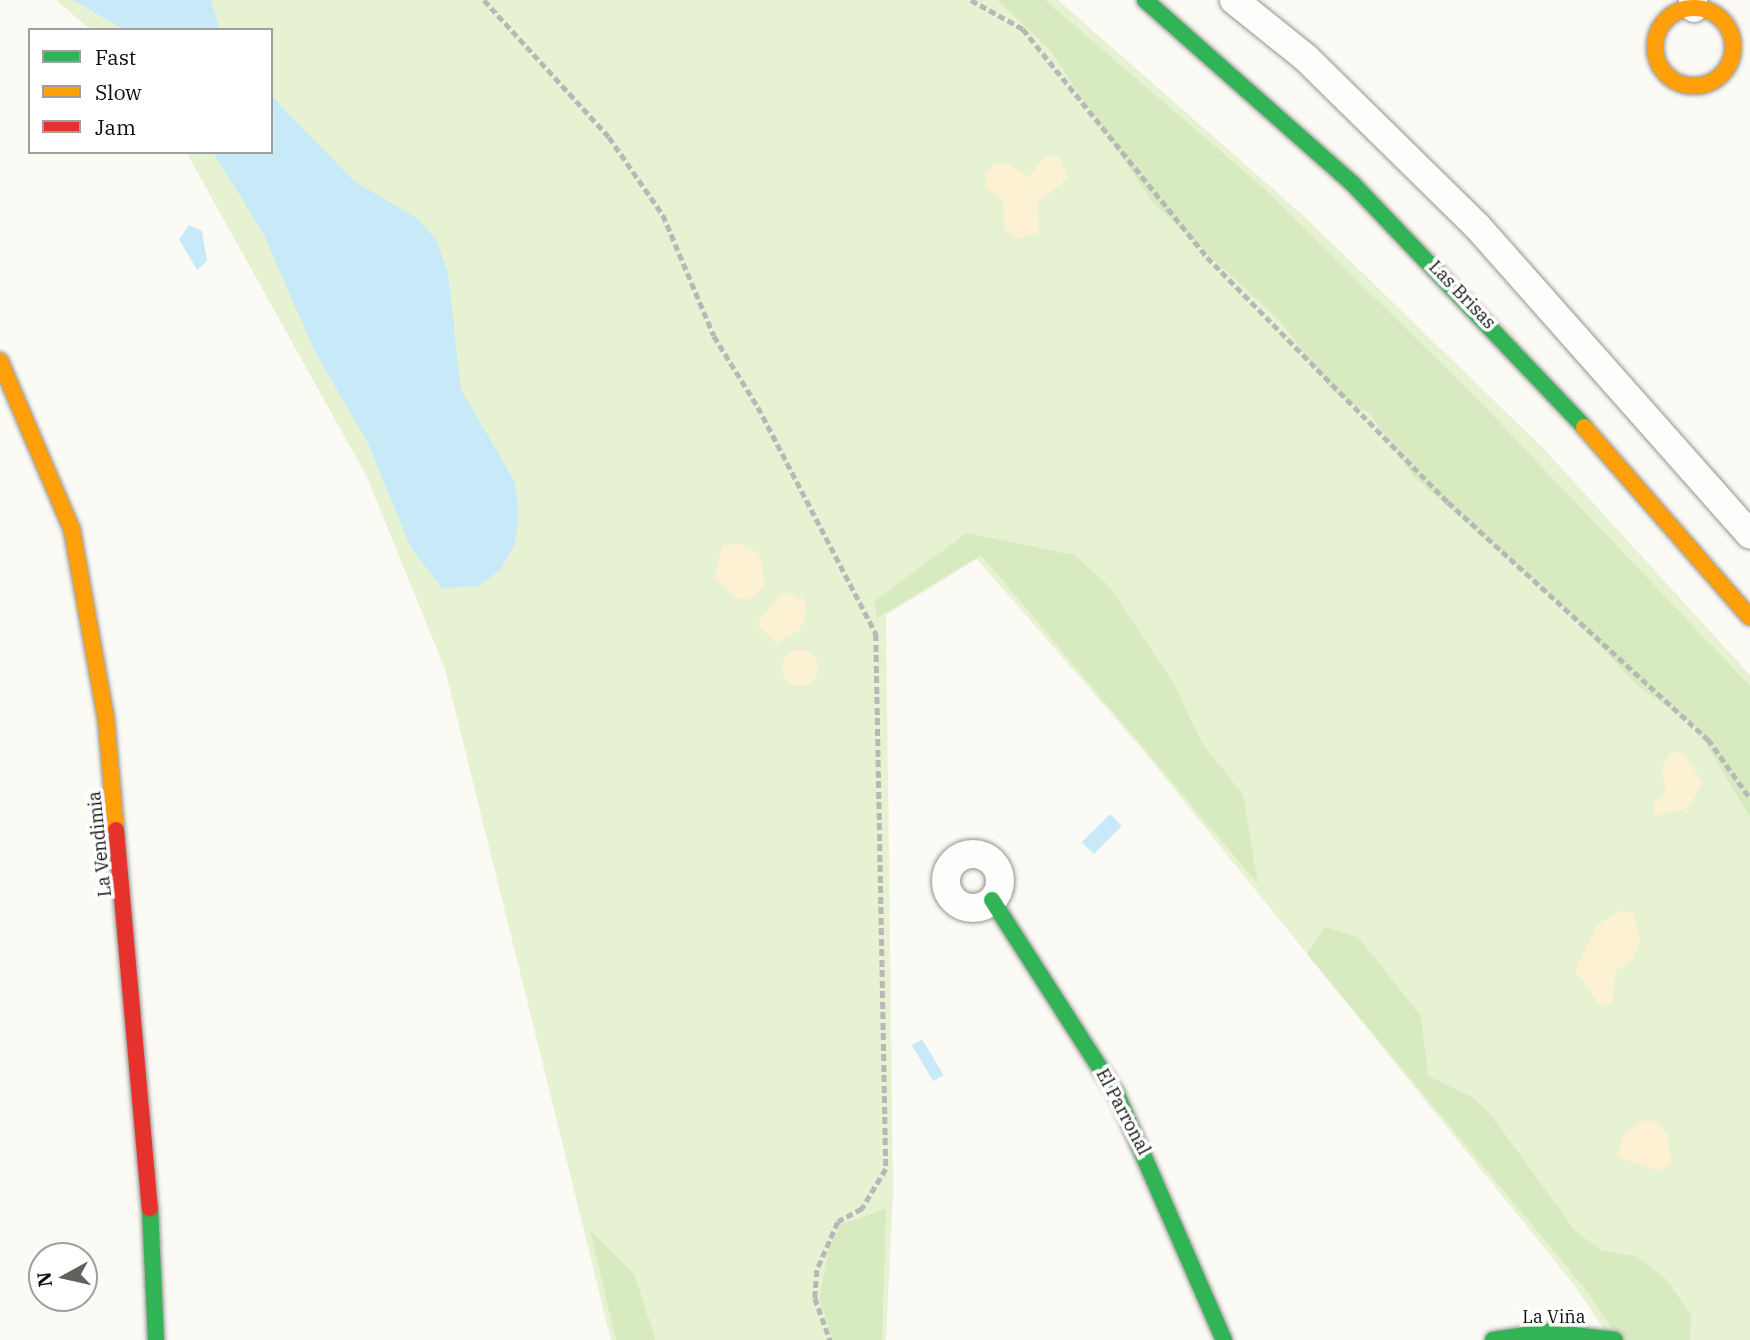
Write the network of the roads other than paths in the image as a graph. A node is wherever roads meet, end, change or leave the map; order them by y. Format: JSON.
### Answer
{"nodes":[{"id":1,"x":1145,"y":0,"type":"edge"},
{"id":2,"x":1234,"y":0,"type":"edge"},
{"id":3,"x":1693,"y":4,"type":"edge"},
{"id":4,"x":0,"y":361,"type":"edge"},
{"id":5,"x":1750,"y":536,"type":"edge"},
{"id":6,"x":1750,"y":617,"type":"edge"},
{"id":7,"x":992,"y":900,"type":"dead end"},
{"id":8,"x":156,"y":1340,"type":"edge"},
{"id":9,"x":1224,"y":1340,"type":"edge"},
{"id":10,"x":1493,"y":1340,"type":"edge"},
{"id":11,"x":1615,"y":1340,"type":"edge"}],
"edges":[{"from":1,"to":6,"type":"street","name":"Las Brisas"},
{"from":2,"to":5,"type":"street"},
{"from":3,"to":3,"type":"street"},
{"from":4,"to":8,"type":"street","name":"La Vendimia"},
{"from":7,"to":9,"type":"street","name":"El Parronal"},
{"from":10,"to":11,"type":"street","name":"La Viña"}]}
